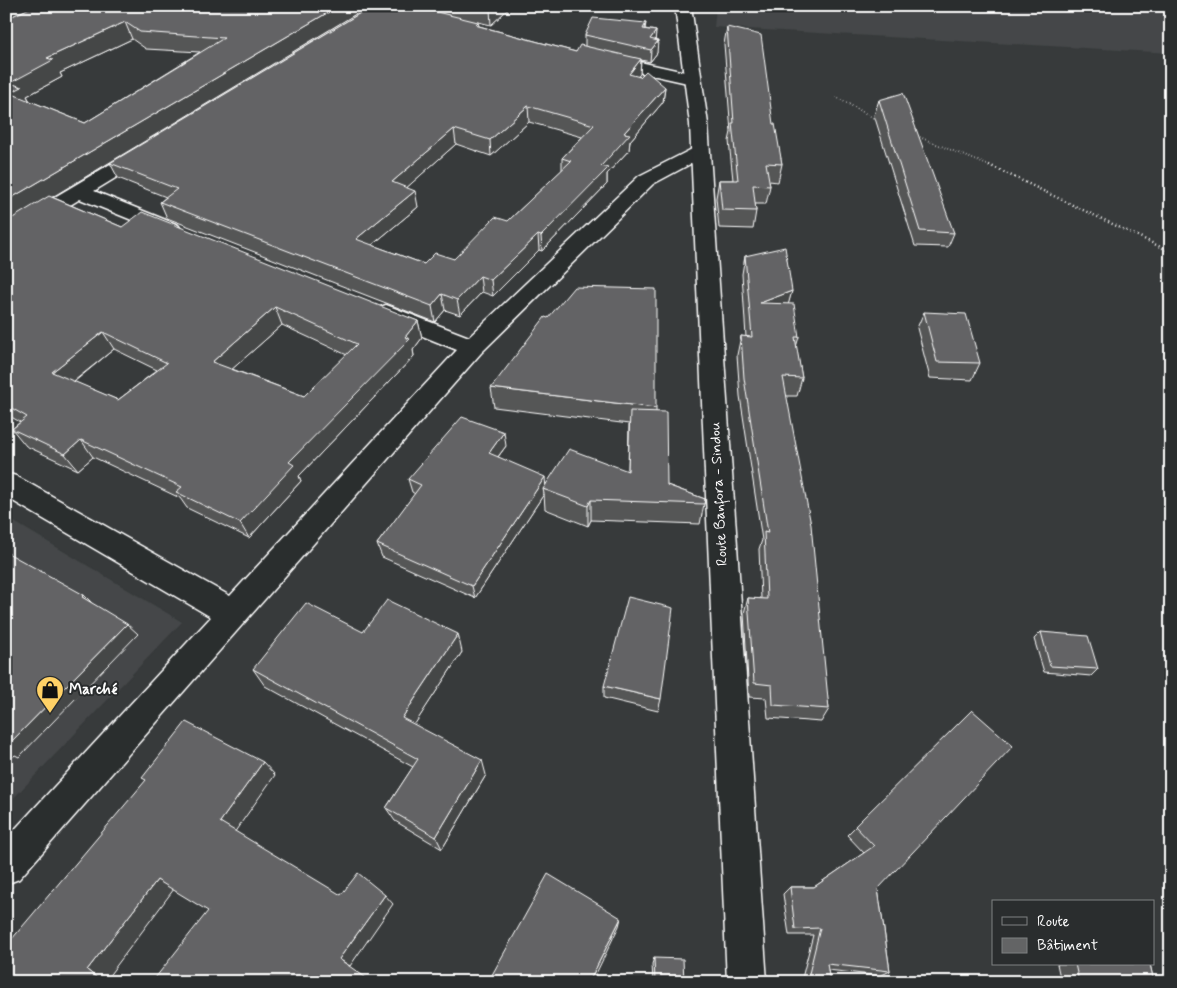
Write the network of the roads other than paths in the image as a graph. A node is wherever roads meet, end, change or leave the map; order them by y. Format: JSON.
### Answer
{"nodes":[{"id":1,"x":683,"y":6,"type":"edge"},
{"id":2,"x":586,"y":54,"type":"edge"},
{"id":3,"x":692,"y":79,"type":"junction"},
{"id":4,"x":163,"y":141,"type":"edge"},
{"id":5,"x":700,"y":151,"type":"junction"},
{"id":6,"x":79,"y":192,"type":"junction"},
{"id":7,"x":6,"y":235,"type":"edge"},
{"id":8,"x":189,"y":235,"type":"edge"},
{"id":9,"x":363,"y":304,"type":"edge"},
{"id":10,"x":473,"y":347,"type":"junction"},
{"id":11,"x":6,"y":484,"type":"edge"},
{"id":12,"x":232,"y":613,"type":"junction"},
{"id":13,"x":6,"y":866,"type":"edge"},
{"id":14,"x":747,"y":982,"type":"edge"}],
"edges":[{"from":1,"to":3,"type":"street","name":"Route Banfora - Sindou"},
{"from":2,"to":3,"type":"street"},
{"from":3,"to":5,"type":"street","name":"Route Banfora - Sindou"},
{"from":4,"to":6,"type":"street"},
{"from":5,"to":10,"type":"street"},
{"from":5,"to":14,"type":"street","name":"Route Banfora - Sindou"},
{"from":6,"to":7,"type":"street"},
{"from":6,"to":8,"type":"street"},
{"from":9,"to":10,"type":"street"},
{"from":10,"to":12,"type":"street"},
{"from":11,"to":12,"type":"street"},
{"from":12,"to":13,"type":"street"}]}
